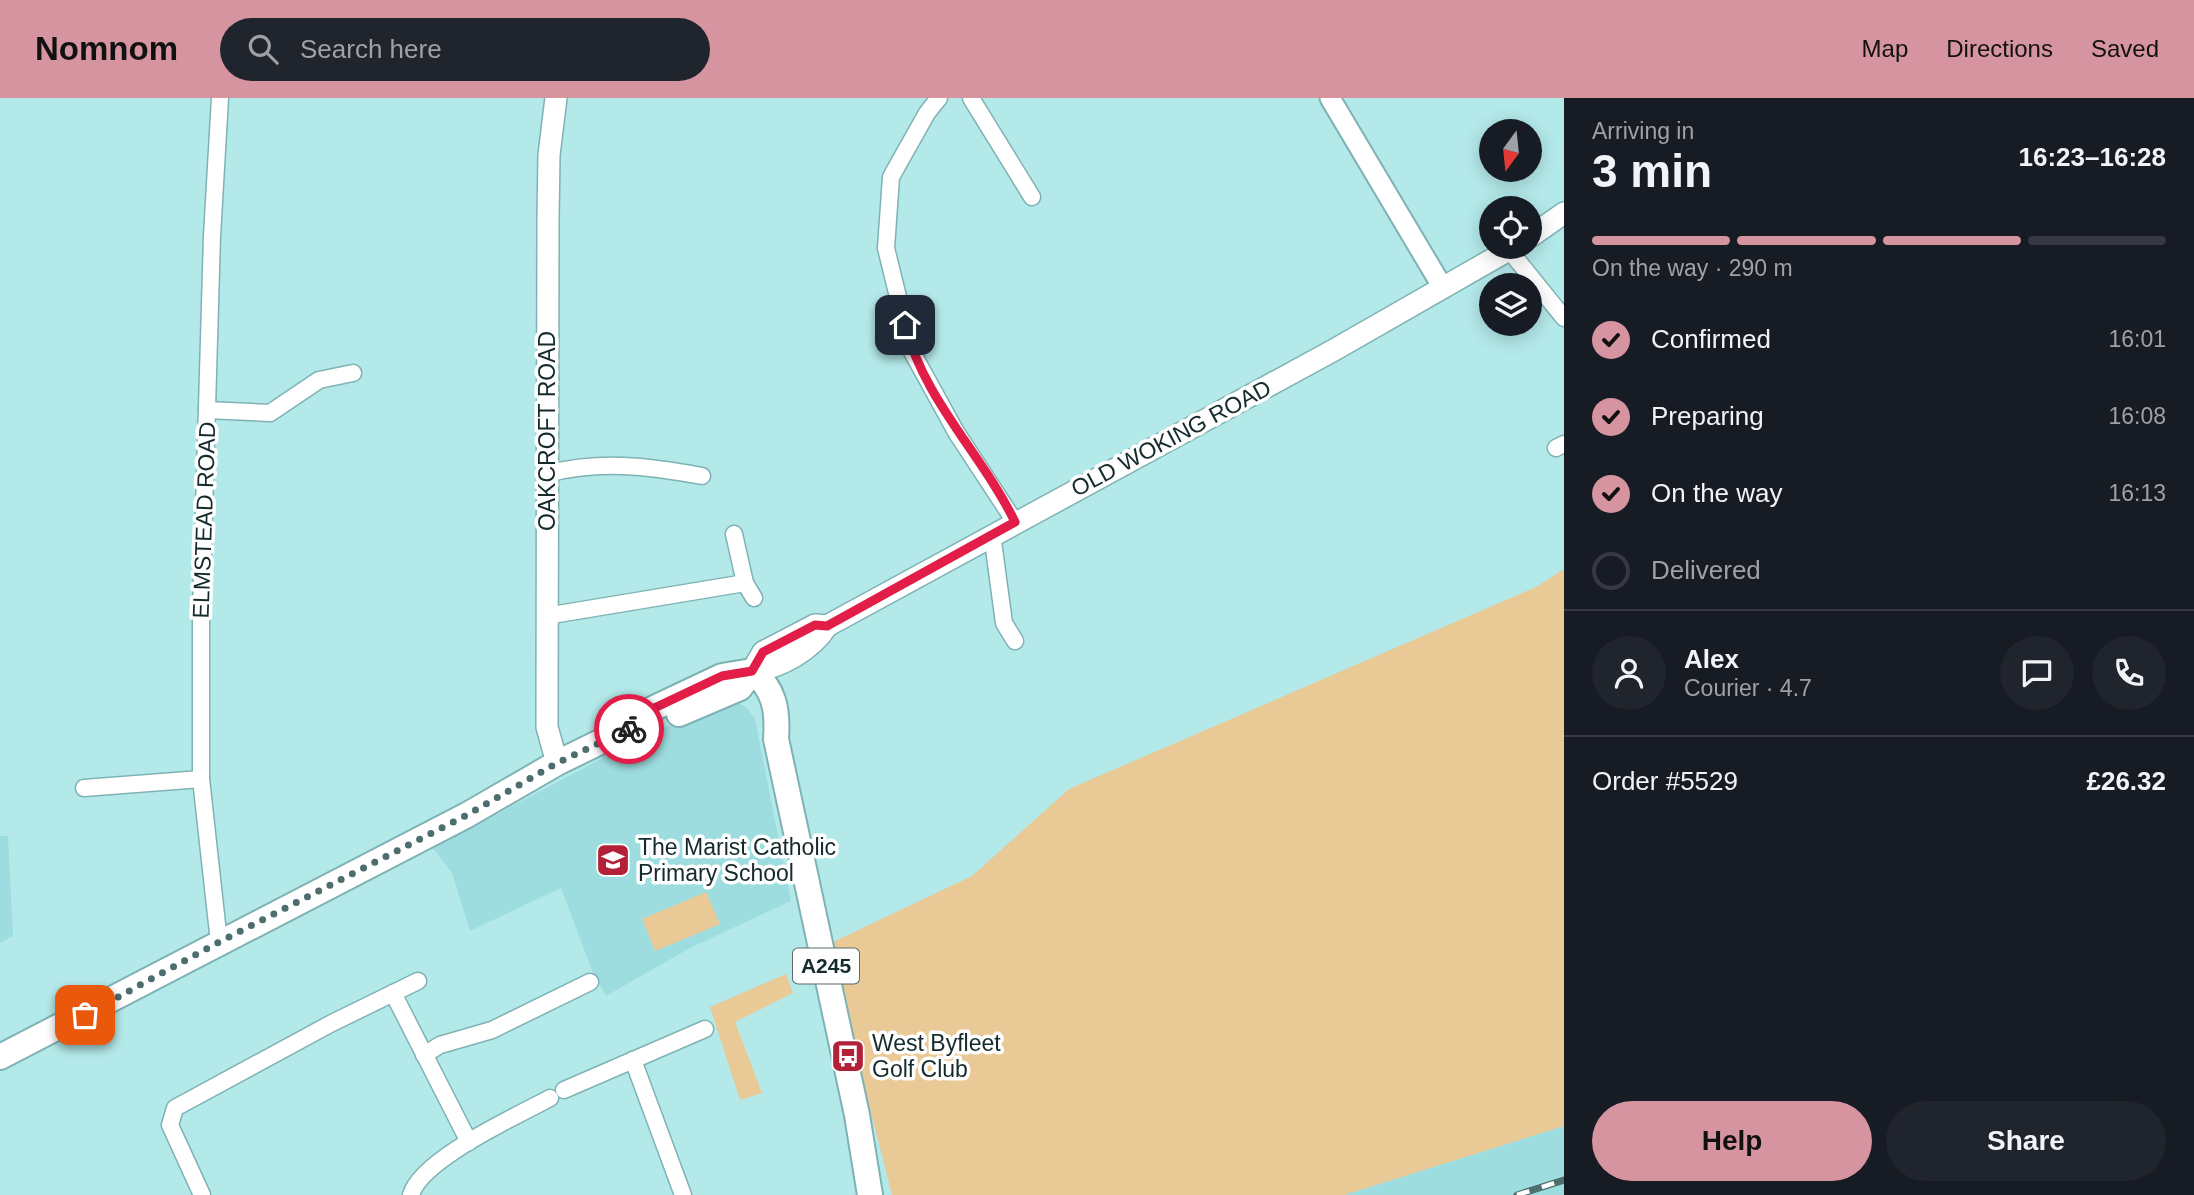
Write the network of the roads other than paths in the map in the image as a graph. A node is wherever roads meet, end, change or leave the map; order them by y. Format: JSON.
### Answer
{"nodes":[{"id":1,"x":220,"y":98,"type":"edge"},
{"id":2,"x":556,"y":98,"type":"edge"},
{"id":3,"x":939,"y":98,"type":"edge"},
{"id":4,"x":971,"y":98,"type":"edge"},
{"id":5,"x":1330,"y":98,"type":"edge"},
{"id":6,"x":1032,"y":197,"type":"dead end"},
{"id":7,"x":1564,"y":213,"type":"edge"},
{"id":8,"x":1542,"y":229,"type":"edge"},
{"id":9,"x":1492,"y":259,"type":"edge"},
{"id":10,"x":1519,"y":259,"type":"edge"},
{"id":11,"x":1443,"y":288,"type":"junction"},
{"id":12,"x":1564,"y":318,"type":"edge"},
{"id":13,"x":353,"y":373,"type":"dead end"},
{"id":14,"x":207,"y":410,"type":"junction"},
{"id":15,"x":546,"y":474,"type":"junction"},
{"id":16,"x":702,"y":476,"type":"dead end"},
{"id":17,"x":1015,"y":522,"type":"junction"},
{"id":18,"x":734,"y":534,"type":"dead end"},
{"id":19,"x":992,"y":534,"type":"junction"},
{"id":20,"x":745,"y":583,"type":"junction"},
{"id":21,"x":754,"y":598,"type":"dead end"},
{"id":22,"x":1020,"y":615,"type":"dead end"},
{"id":23,"x":546,"y":616,"type":"junction"},
{"id":24,"x":1004,"y":622,"type":"junction"},
{"id":25,"x":1015,"y":641,"type":"dead end"},
{"id":26,"x":752,"y":671,"type":"junction"},
{"id":27,"x":557,"y":763,"type":"junction"},
{"id":28,"x":201,"y":779,"type":"junction"},
{"id":29,"x":84,"y":788,"type":"dead end"},
{"id":30,"x":219,"y":942,"type":"junction"},
{"id":31,"x":418,"y":981,"type":"dead end"},
{"id":32,"x":590,"y":982,"type":"dead end"},
{"id":33,"x":393,"y":993,"type":"junction"},
{"id":34,"x":705,"y":1029,"type":"dead end"},
{"id":35,"x":424,"y":1055,"type":"junction"},
{"id":36,"x":0,"y":1057,"type":"edge"},
{"id":37,"x":633,"y":1060,"type":"junction"},
{"id":38,"x":469,"y":1142,"type":"junction"},
{"id":39,"x":202,"y":1195,"type":"edge"},
{"id":40,"x":411,"y":1195,"type":"edge"},
{"id":41,"x":683,"y":1195,"type":"edge"},
{"id":42,"x":870,"y":1195,"type":"edge"}],
"edges":[{"from":1,"to":14,"type":"street","name":"ELMSTEAD ROAD"},
{"from":2,"to":15,"type":"main road","name":"OAKCROFT ROAD"},
{"from":3,"to":17,"type":"street"},
{"from":4,"to":6,"type":"street"},
{"from":5,"to":11,"type":"street"},
{"from":7,"to":8,"type":"main road"},
{"from":9,"to":11,"type":"main road","name":"OLD WOKING ROAD"},
{"from":10,"to":12,"type":"street"},
{"from":11,"to":17,"type":"main road","name":"OLD WOKING ROAD"},
{"from":13,"to":14,"type":"street"},
{"from":14,"to":28,"type":"street","name":"ELMSTEAD ROAD"},
{"from":15,"to":16,"type":"street"},
{"from":15,"to":23,"type":"main road","name":"OAKCROFT ROAD"},
{"from":17,"to":19,"type":"main road","name":"OLD WOKING ROAD"},
{"from":18,"to":20,"type":"street"},
{"from":19,"to":24,"type":"street"},
{"from":19,"to":26,"type":"main road","name":"OLD WOKING ROAD"},
{"from":20,"to":21,"type":"street"},
{"from":20,"to":23,"type":"street"},
{"from":22,"to":24,"type":"street"},
{"from":23,"to":27,"type":"main road","name":"OAKCROFT ROAD"},
{"from":24,"to":25,"type":"street"},
{"from":26,"to":27,"type":"main road","name":"OLD WOKING ROAD"},
{"from":26,"to":42,"type":"main road","number":"A245"},
{"from":27,"to":30,"type":"main road","name":"OLD WOKING ROAD"},
{"from":28,"to":29,"type":"street"},
{"from":28,"to":30,"type":"street","name":"ELMSTEAD ROAD"},
{"from":30,"to":36,"type":"main road","name":"OLD WOKING ROAD"},
{"from":31,"to":33,"type":"street"},
{"from":32,"to":35,"type":"street"},
{"from":33,"to":35,"type":"street"},
{"from":33,"to":39,"type":"street"},
{"from":34,"to":37,"type":"street"},
{"from":35,"to":38,"type":"street"},
{"from":37,"to":38,"type":"street"},
{"from":37,"to":41,"type":"street"},
{"from":38,"to":40,"type":"street"}]}
